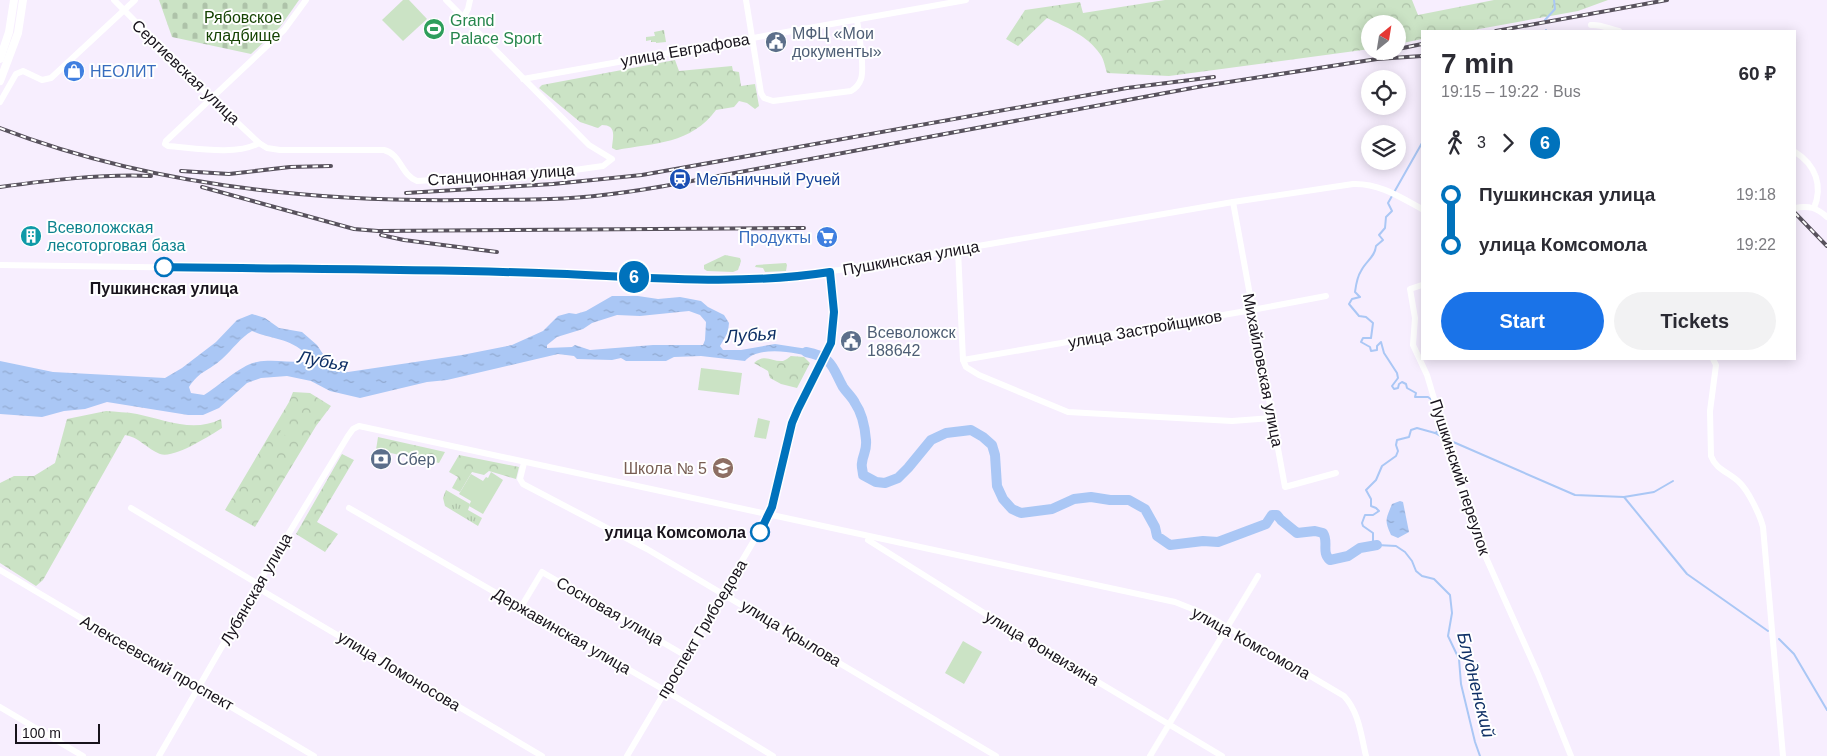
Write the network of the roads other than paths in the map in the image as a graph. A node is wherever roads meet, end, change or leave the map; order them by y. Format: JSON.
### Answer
{"nodes":[{"id":1,"x":14,"y":0,"type":"edge"},
{"id":2,"x":23,"y":0,"type":"edge"},
{"id":3,"x":114,"y":0,"type":"edge"},
{"id":4,"x":135,"y":0,"type":"edge"},
{"id":5,"x":306,"y":0,"type":"edge"},
{"id":6,"x":446,"y":0,"type":"edge"},
{"id":7,"x":470,"y":0,"type":"edge"},
{"id":8,"x":746,"y":0,"type":"edge"},
{"id":9,"x":966,"y":0,"type":"edge"},
{"id":10,"x":124,"y":10,"type":"junction"},
{"id":11,"x":463,"y":18,"type":"junction"},
{"id":12,"x":857,"y":20,"type":"junction"},
{"id":13,"x":1591,"y":25,"type":"dead end"},
{"id":14,"x":1608,"y":30,"type":"edge"},
{"id":15,"x":752,"y":38,"type":"junction"},
{"id":16,"x":0,"y":59,"type":"edge"},
{"id":17,"x":523,"y":79,"type":"junction"},
{"id":18,"x":0,"y":81,"type":"edge"},
{"id":19,"x":211,"y":98,"type":"junction"},
{"id":20,"x":0,"y":102,"type":"edge"},
{"id":21,"x":259,"y":143,"type":"junction"},
{"id":22,"x":1796,"y":153,"type":"edge"},
{"id":23,"x":1233,"y":202,"type":"junction"},
{"id":24,"x":1421,"y":208,"type":"edge"},
{"id":25,"x":1796,"y":208,"type":"edge"},
{"id":26,"x":1814,"y":208,"type":"junction"},
{"id":27,"x":1827,"y":218,"type":"edge"},
{"id":28,"x":958,"y":250,"type":"junction"},
{"id":29,"x":0,"y":265,"type":"edge"},
{"id":30,"x":830,"y":272,"type":"junction"},
{"id":31,"x":1421,"y":285,"type":"edge"},
{"id":32,"x":1326,"y":296,"type":"dead end"},
{"id":33,"x":1252,"y":310,"type":"junction"},
{"id":34,"x":963,"y":360,"type":"junction"},
{"id":35,"x":1714,"y":360,"type":"edge"},
{"id":36,"x":1272,"y":418,"type":"junction"},
{"id":37,"x":359,"y":426,"type":"joint"},
{"id":38,"x":524,"y":463,"type":"junction"},
{"id":39,"x":1336,"y":473,"type":"dead end"},
{"id":40,"x":130,"y":508,"type":"dead end"},
{"id":41,"x":349,"y":508,"type":"dead end"},
{"id":42,"x":769,"y":515,"type":"junction"},
{"id":43,"x":863,"y":536,"type":"junction"},
{"id":44,"x":0,"y":570,"type":"edge"},
{"id":45,"x":1258,"y":576,"type":"dead end"},
{"id":46,"x":257,"y":586,"type":"junction"},
{"id":47,"x":724,"y":593,"type":"junction"},
{"id":48,"x":521,"y":607,"type":"junction"},
{"id":49,"x":1227,"y":626,"type":"junction"},
{"id":50,"x":686,"y":656,"type":"junction"},
{"id":51,"x":200,"y":688,"type":"junction"},
{"id":52,"x":666,"y":691,"type":"junction"},
{"id":53,"x":0,"y":707,"type":"edge"},
{"id":54,"x":1169,"y":724,"type":"junction"},
{"id":55,"x":83,"y":756,"type":"edge"},
{"id":56,"x":159,"y":756,"type":"edge"},
{"id":57,"x":314,"y":756,"type":"edge"},
{"id":58,"x":542,"y":756,"type":"edge"},
{"id":59,"x":627,"y":756,"type":"edge"},
{"id":60,"x":773,"y":756,"type":"edge"},
{"id":61,"x":996,"y":756,"type":"edge"},
{"id":62,"x":1150,"y":756,"type":"edge"},
{"id":63,"x":1222,"y":756,"type":"edge"},
{"id":64,"x":1366,"y":756,"type":"edge"},
{"id":65,"x":1572,"y":756,"type":"edge"},
{"id":66,"x":1783,"y":756,"type":"edge"}],
"edges":[{"from":1,"to":16,"type":"main road"},
{"from":2,"to":18,"type":"main road"},
{"from":3,"to":10,"type":"street","name":"Сергиевская улица"},
{"from":4,"to":10,"type":"street"},
{"from":5,"to":19,"type":"street"},
{"from":6,"to":11,"type":"street"},
{"from":7,"to":11,"type":"street"},
{"from":8,"to":15,"type":"street"},
{"from":9,"to":12,"type":"street","name":"улица Евграфова"},
{"from":10,"to":19,"type":"street","name":"Сергиевская улица"},
{"from":10,"to":20,"type":"street"},
{"from":11,"to":17,"type":"street"},
{"from":12,"to":15,"type":"street","name":"улица Евграфова"},
{"from":12,"to":15,"type":"street"},
{"from":13,"to":14,"type":"street"},
{"from":15,"to":17,"type":"street","name":"улица Евграфова"},
{"from":17,"to":21,"type":"street","name":"Станционная улица"},
{"from":19,"to":21,"type":"street","name":"Сергиевская улица"},
{"from":19,"to":21,"type":"street"},
{"from":22,"to":26,"type":"street"},
{"from":23,"to":24,"type":"street","name":"Пушкинская улица"},
{"from":23,"to":28,"type":"street","name":"Пушкинская улица"},
{"from":23,"to":33,"type":"street","name":"Михайловская улица"},
{"from":25,"to":26,"type":"street"},
{"from":26,"to":27,"type":"street"},
{"from":28,"to":30,"type":"street","name":"Пушкинская улица"},
{"from":28,"to":34,"type":"street"},
{"from":29,"to":30,"type":"street","name":"Пушкинская улица"},
{"from":30,"to":42,"type":"street","name":"проспект Грибоедова"},
{"from":31,"to":65,"type":"street","name":"Пушкинский переулок"},
{"from":32,"to":33,"type":"street","name":"улица Застройщиков"},
{"from":33,"to":34,"type":"street","name":"улица Застройщиков"},
{"from":33,"to":36,"type":"street","name":"Михайловская улица"},
{"from":34,"to":36,"type":"street"},
{"from":35,"to":66,"type":"street"},
{"from":36,"to":39,"type":"street","name":"Михайловская улица"},
{"from":37,"to":38,"type":"street","name":"улица Комсомола"},
{"from":37,"to":46,"type":"street","name":"Лубянская улица"},
{"from":38,"to":42,"type":"street","name":"улица Комсомола"},
{"from":38,"to":47,"type":"street","name":"улица Крылова"},
{"from":40,"to":46,"type":"street","name":"улица Ломоносова"},
{"from":41,"to":48,"type":"street","name":"Державинская улица"},
{"from":42,"to":43,"type":"street","name":"улица Комсомола"},
{"from":42,"to":47,"type":"street","name":"проспект Грибоедова"},
{"from":43,"to":49,"type":"street","name":"улица Комсомола"},
{"from":43,"to":54,"type":"street","name":"улица Фонвизина"},
{"from":44,"to":51,"type":"street","name":"Алексеевский проспект"},
{"from":45,"to":49,"type":"street"},
{"from":46,"to":51,"type":"street","name":"Лубянская улица"},
{"from":46,"to":58,"type":"street","name":"улица Ломоносова"},
{"from":47,"to":50,"type":"street","name":"проспект Грибоедова"},
{"from":47,"to":61,"type":"street","name":"улица Крылова"},
{"from":48,"to":50,"type":"street","name":"Сосновая улица"},
{"from":48,"to":52,"type":"street","name":"Державинская улица"},
{"from":49,"to":54,"type":"street"},
{"from":49,"to":64,"type":"street","name":"улица Комсомола"},
{"from":50,"to":52,"type":"street","name":"проспект Грибоедова"},
{"from":51,"to":56,"type":"street","name":"Лубянская улица"},
{"from":51,"to":57,"type":"street","name":"Алексеевский проспект"},
{"from":52,"to":59,"type":"street","name":"проспект Грибоедова"},
{"from":52,"to":60,"type":"street","name":"Державинская улица"},
{"from":53,"to":55,"type":"street"},
{"from":54,"to":62,"type":"street"},
{"from":54,"to":63,"type":"street","name":"улица Фонвизина"}]}
